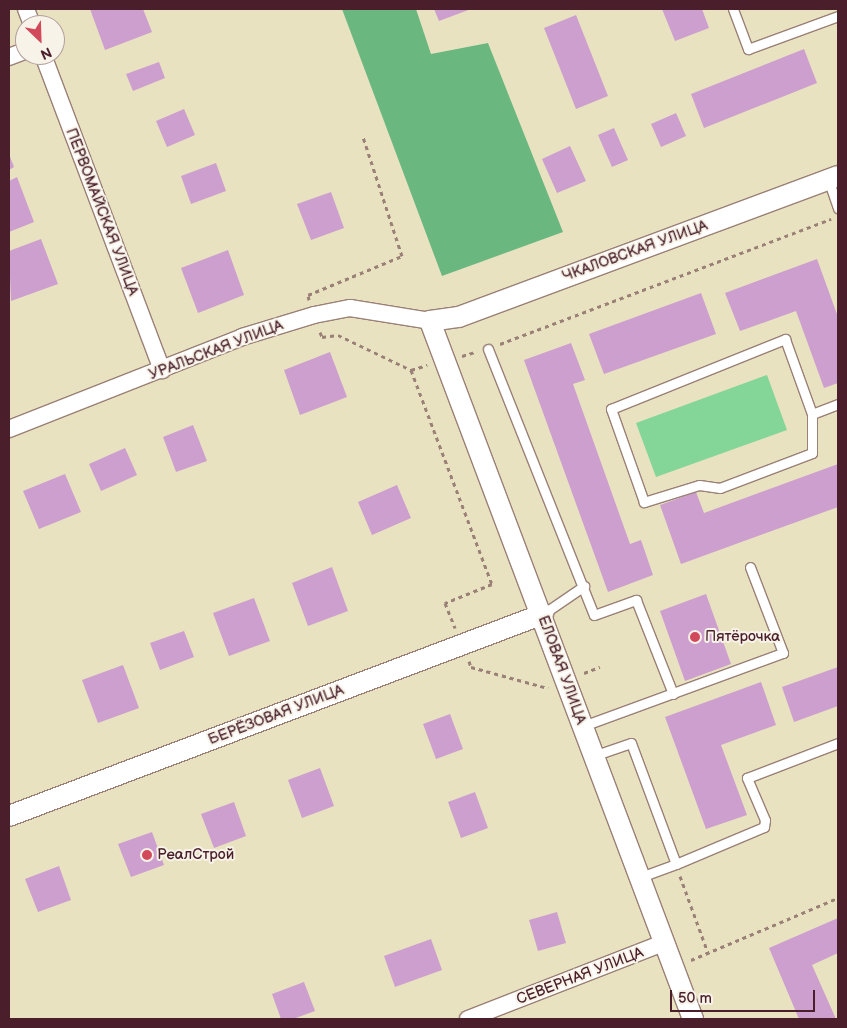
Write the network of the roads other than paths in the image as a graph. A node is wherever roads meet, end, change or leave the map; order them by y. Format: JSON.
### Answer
{"nodes":[{"id":1,"x":733,"y":9,"type":"edge"},
{"id":2,"x":838,"y":16,"type":"edge"},
{"id":3,"x":47,"y":65,"type":"edge"},
{"id":4,"x":833,"y":178,"type":"edge"},
{"id":5,"x":838,"y":208,"type":"edge"},
{"id":6,"x":430,"y":321,"type":"junction"},
{"id":7,"x":488,"y":349,"type":"road end"},
{"id":8,"x":162,"y":370,"type":"junction"},
{"id":9,"x":838,"y":404,"type":"edge"},
{"id":10,"x":812,"y":414,"type":"junction"},
{"id":11,"x":9,"y":429,"type":"edge"},
{"id":12,"x":750,"y":567,"type":"dead end"},
{"id":13,"x":584,"y":586,"type":"junction"},
{"id":14,"x":542,"y":614,"type":"junction"},
{"id":15,"x":673,"y":694,"type":"junction"},
{"id":16,"x":583,"y":726,"type":"junction"},
{"id":17,"x":838,"y":743,"type":"edge"},
{"id":18,"x":593,"y":756,"type":"junction"},
{"id":19,"x":9,"y":816,"type":"edge"},
{"id":20,"x":676,"y":864,"type":"junction"},
{"id":21,"x":640,"y":877,"type":"junction"},
{"id":22,"x":663,"y":943,"type":"junction"},
{"id":23,"x":468,"y":1019,"type":"edge"},
{"id":24,"x":693,"y":1019,"type":"edge"}],
"edges":[{"from":1,"to":2,"type":"lane"},
{"from":3,"to":8,"type":"street","name":"ПЕРВОМАЙСКАЯ УЛИЦА"},
{"from":4,"to":5,"type":"lane"},
{"from":4,"to":6,"type":"street","name":"ЧКАЛОВСКАЯ УЛИЦА"},
{"from":6,"to":8,"type":"street","name":"УРАЛЬСКАЯ УЛИЦА"},
{"from":6,"to":14,"type":"street","name":"ЕЛОВАЯ УЛИЦА"},
{"from":7,"to":13,"type":"lane"},
{"from":8,"to":11,"type":"street","name":"УРАЛЬСКАЯ УЛИЦА"},
{"from":9,"to":10,"type":"lane"},
{"from":10,"to":10,"type":"lane"},
{"from":12,"to":15,"type":"lane"},
{"from":13,"to":14,"type":"lane"},
{"from":13,"to":15,"type":"lane"},
{"from":14,"to":16,"type":"street","name":"ЕЛОВАЯ УЛИЦА"},
{"from":14,"to":19,"type":"street","name":"БЕРЁЗОВАЯ УЛИЦА"},
{"from":15,"to":16,"type":"lane"},
{"from":16,"to":18,"type":"street","name":"ЕЛОВАЯ УЛИЦА"},
{"from":17,"to":20,"type":"lane"},
{"from":18,"to":20,"type":"lane"},
{"from":18,"to":21,"type":"street","name":"ЕЛОВАЯ УЛИЦА"},
{"from":20,"to":21,"type":"lane"},
{"from":21,"to":22,"type":"street","name":"ЕЛОВАЯ УЛИЦА"},
{"from":22,"to":23,"type":"street","name":"СЕВЕРНАЯ УЛИЦА"},
{"from":22,"to":24,"type":"street","name":"ЕЛОВАЯ УЛИЦА"}]}
